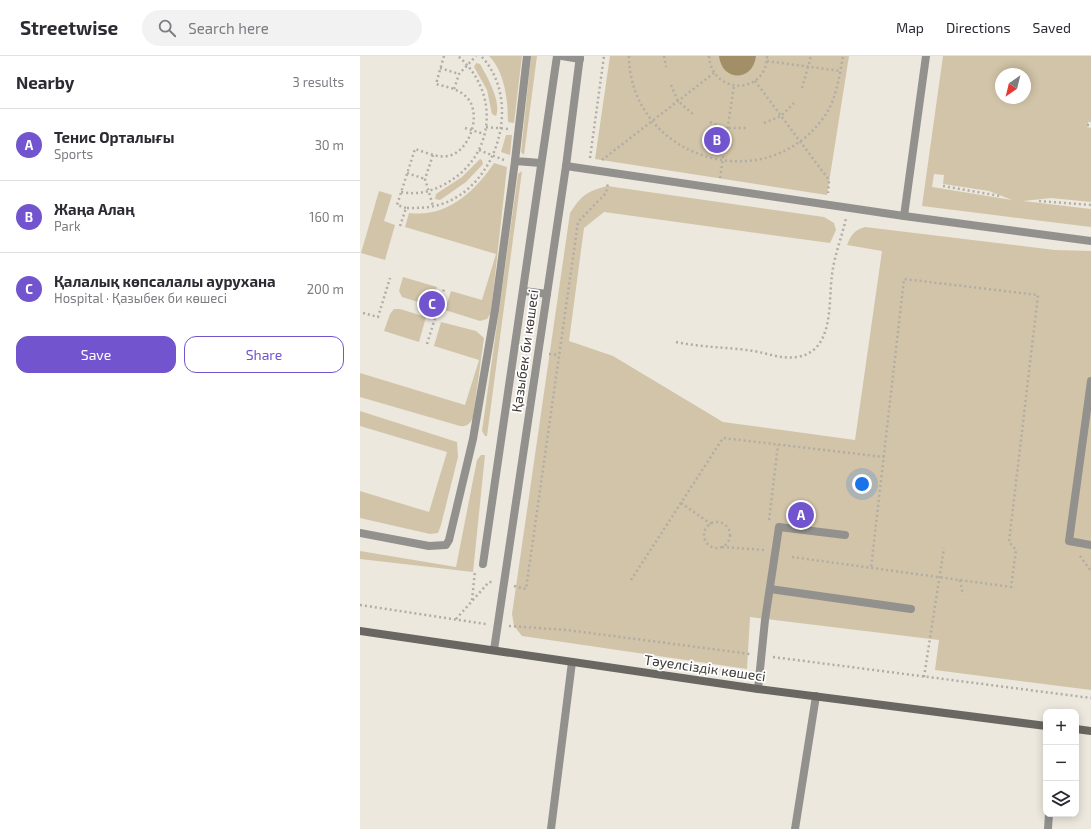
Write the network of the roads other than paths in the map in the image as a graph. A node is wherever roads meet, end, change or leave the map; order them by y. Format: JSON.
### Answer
{"nodes":[{"id":1,"x":527,"y":56,"type":"edge"},
{"id":2,"x":557,"y":56,"type":"edge"},
{"id":3,"x":562,"y":56,"type":"edge"},
{"id":4,"x":926,"y":56,"type":"edge"},
{"id":5,"x":580,"y":57,"type":"edge"},
{"id":6,"x":512,"y":161,"type":"junction"},
{"id":7,"x":541,"y":164,"type":"junction"},
{"id":8,"x":566,"y":166,"type":"junction"},
{"id":9,"x":904,"y":216,"type":"junction"},
{"id":10,"x":1091,"y":241,"type":"edge"},
{"id":11,"x":524,"y":291,"type":"junction"},
{"id":12,"x":547,"y":294,"type":"junction"},
{"id":13,"x":1091,"y":381,"type":"edge"},
{"id":14,"x":360,"y":533,"type":"edge"},
{"id":15,"x":845,"y":536,"type":"dead end"},
{"id":16,"x":1091,"y":545,"type":"edge"},
{"id":17,"x":483,"y":564,"type":"dead end"},
{"id":18,"x":770,"y":589,"type":"junction"},
{"id":19,"x":911,"y":609,"type":"dead end"},
{"id":20,"x":360,"y":631,"type":"edge"},
{"id":21,"x":494,"y":650,"type":"junction"},
{"id":22,"x":572,"y":662,"type":"junction"},
{"id":23,"x":758,"y":689,"type":"junction"},
{"id":24,"x":816,"y":696,"type":"junction"},
{"id":25,"x":1043,"y":726,"type":"edge"},
{"id":26,"x":1079,"y":729,"type":"edge"},
{"id":27,"x":1091,"y":731,"type":"edge"},
{"id":28,"x":1050,"y":817,"type":"edge"},
{"id":29,"x":551,"y":829,"type":"edge"},
{"id":30,"x":795,"y":829,"type":"edge"},
{"id":31,"x":1048,"y":829,"type":"edge"}],
"edges":[{"from":1,"to":6,"type":"street"},
{"from":2,"to":7,"type":"street"},
{"from":3,"to":5,"type":"street"},
{"from":4,"to":9,"type":"street"},
{"from":5,"to":8,"type":"street","name":"Қазыбек би көшесі"},
{"from":6,"to":7,"type":"street"},
{"from":6,"to":14,"type":"street"},
{"from":7,"to":11,"type":"street"},
{"from":8,"to":9,"type":"street"},
{"from":8,"to":12,"type":"street","name":"Қазыбек би көшесі"},
{"from":9,"to":10,"type":"street"},
{"from":11,"to":12,"type":"street"},
{"from":11,"to":17,"type":"street"},
{"from":12,"to":21,"type":"street","name":"Қазыбек би көшесі"},
{"from":13,"to":16,"type":"street"},
{"from":15,"to":18,"type":"street"},
{"from":18,"to":19,"type":"street"},
{"from":18,"to":23,"type":"street"},
{"from":20,"to":21,"type":"main road","name":"Тәуелсіздік көшесі"},
{"from":21,"to":22,"type":"main road","name":"Тәуелсіздік көшесі"},
{"from":22,"to":23,"type":"main road","name":"Тәуелсіздік көшесі"},
{"from":22,"to":29,"type":"street"},
{"from":23,"to":24,"type":"main road","name":"Тәуелсіздік көшесі"},
{"from":24,"to":25,"type":"main road","name":"Тәуелсіздік көшесі"},
{"from":24,"to":30,"type":"street"},
{"from":26,"to":27,"type":"main road"},
{"from":28,"to":31,"type":"street"}]}
